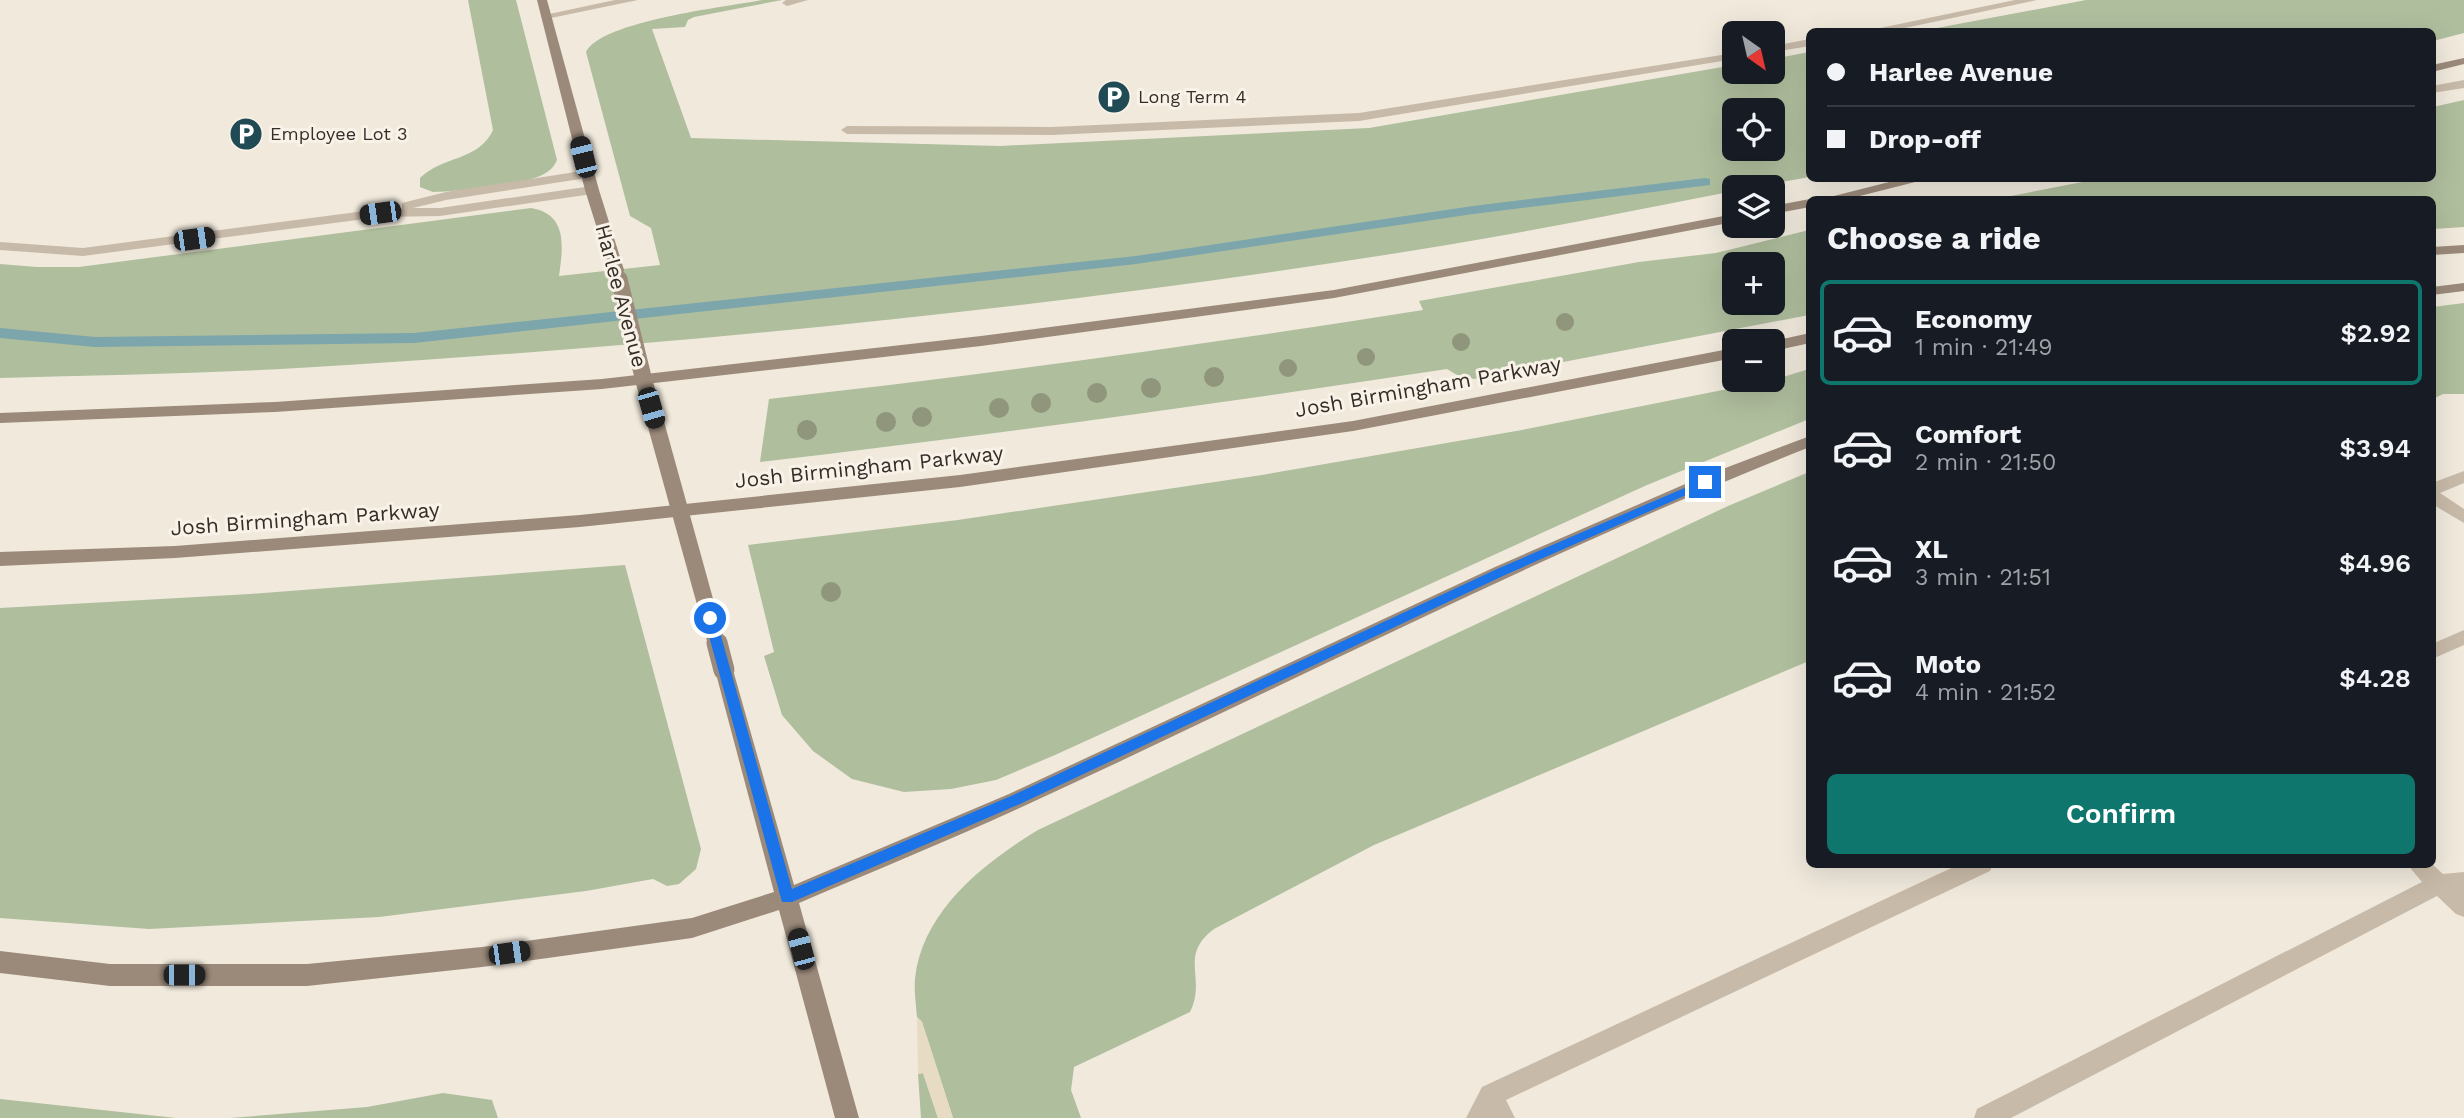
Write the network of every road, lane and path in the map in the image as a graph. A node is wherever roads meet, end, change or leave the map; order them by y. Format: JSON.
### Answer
{"nodes":[{"id":1,"x":542,"y":0,"type":"edge"},
{"id":2,"x":633,"y":0,"type":"edge"},
{"id":3,"x":803,"y":0,"type":"edge"},
{"id":4,"x":2032,"y":0,"type":"edge"},
{"id":5,"x":787,"y":3,"type":"dead end"},
{"id":6,"x":546,"y":16,"type":"junction"},
{"id":7,"x":1887,"y":28,"type":"edge"},
{"id":8,"x":1806,"y":43,"type":"edge"},
{"id":9,"x":1785,"y":47,"type":"edge"},
{"id":10,"x":1722,"y":58,"type":"edge"},
{"id":11,"x":2464,"y":61,"type":"edge"},
{"id":12,"x":2436,"y":68,"type":"edge"},
{"id":13,"x":2464,"y":85,"type":"edge"},
{"id":14,"x":2436,"y":89,"type":"edge"},
{"id":15,"x":847,"y":130,"type":"dead end"},
{"id":16,"x":587,"y":174,"type":"junction"},
{"id":17,"x":1907,"y":182,"type":"edge"},
{"id":18,"x":592,"y":190,"type":"junction"},
{"id":19,"x":1842,"y":196,"type":"edge"},
{"id":20,"x":1806,"y":204,"type":"edge"},
{"id":21,"x":1785,"y":208,"type":"edge"},
{"id":22,"x":380,"y":213,"type":"junction"},
{"id":23,"x":1722,"y":220,"type":"edge"},
{"id":24,"x":0,"y":246,"type":"edge"},
{"id":25,"x":2464,"y":249,"type":"edge"},
{"id":26,"x":2436,"y":251,"type":"edge"},
{"id":27,"x":2464,"y":287,"type":"edge"},
{"id":28,"x":2436,"y":290,"type":"edge"},
{"id":29,"x":1806,"y":339,"type":"edge"},
{"id":30,"x":1785,"y":343,"type":"edge"},
{"id":31,"x":1722,"y":355,"type":"edge"},
{"id":32,"x":0,"y":418,"type":"edge"},
{"id":33,"x":1806,"y":443,"type":"edge"},
{"id":34,"x":2464,"y":477,"type":"edge"},
{"id":35,"x":2436,"y":488,"type":"edge"},
{"id":36,"x":2436,"y":499,"type":"edge"},
{"id":37,"x":2464,"y":517,"type":"edge"},
{"id":38,"x":0,"y":559,"type":"edge"},
{"id":39,"x":2464,"y":637,"type":"edge"},
{"id":40,"x":2436,"y":650,"type":"edge"},
{"id":41,"x":1974,"y":868,"type":"edge"},
{"id":42,"x":2421,"y":868,"type":"edge"},
{"id":43,"x":2464,"y":882,"type":"edge"},
{"id":44,"x":2439,"y":884,"type":"junction"},
{"id":45,"x":787,"y":898,"type":"junction"},
{"id":46,"x":2464,"y":907,"type":"edge"},
{"id":47,"x":0,"y":962,"type":"edge"},
{"id":48,"x":1490,"y":1096,"type":"junction"},
{"id":49,"x":847,"y":1118,"type":"edge"},
{"id":50,"x":1478,"y":1118,"type":"edge"},
{"id":51,"x":1503,"y":1118,"type":"edge"},
{"id":52,"x":1986,"y":1118,"type":"edge"}],
"edges":[{"from":1,"to":6,"type":"main road","name":"Harlee Avenue"},
{"from":2,"to":6,"type":"lane"},
{"from":3,"to":5,"type":"lane"},
{"from":4,"to":7,"type":"lane"},
{"from":6,"to":16,"type":"main road","name":"Harlee Avenue"},
{"from":8,"to":9,"type":"lane"},
{"from":10,"to":15,"type":"lane"},
{"from":11,"to":12,"type":"main road"},
{"from":13,"to":14,"type":"lane"},
{"from":16,"to":18,"type":"main road","name":"Harlee Avenue"},
{"from":16,"to":22,"type":"lane"},
{"from":17,"to":19,"type":"main road"},
{"from":18,"to":22,"type":"lane"},
{"from":18,"to":45,"type":"main road","name":"Harlee Avenue","bridge":true},
{"from":20,"to":21,"type":"main road"},
{"from":22,"to":24,"type":"lane"},
{"from":23,"to":32,"type":"main road"},
{"from":25,"to":26,"type":"main road"},
{"from":27,"to":28,"type":"main road"},
{"from":29,"to":30,"type":"main road"},
{"from":31,"to":38,"type":"main road","name":"Josh Birmingham Parkway"},
{"from":33,"to":45,"type":"main road"},
{"from":34,"to":35,"type":"lane"},
{"from":36,"to":37,"type":"lane"},
{"from":39,"to":40,"type":"lane"},
{"from":41,"to":48,"type":"lane"},
{"from":42,"to":44,"type":"lane"},
{"from":43,"to":44,"type":"lane"},
{"from":44,"to":46,"type":"lane"},
{"from":44,"to":52,"type":"lane"},
{"from":45,"to":47,"type":"main road"},
{"from":45,"to":49,"type":"main road","name":"Harlee Avenue"},
{"from":48,"to":50,"type":"lane"},
{"from":48,"to":51,"type":"lane"}]}
